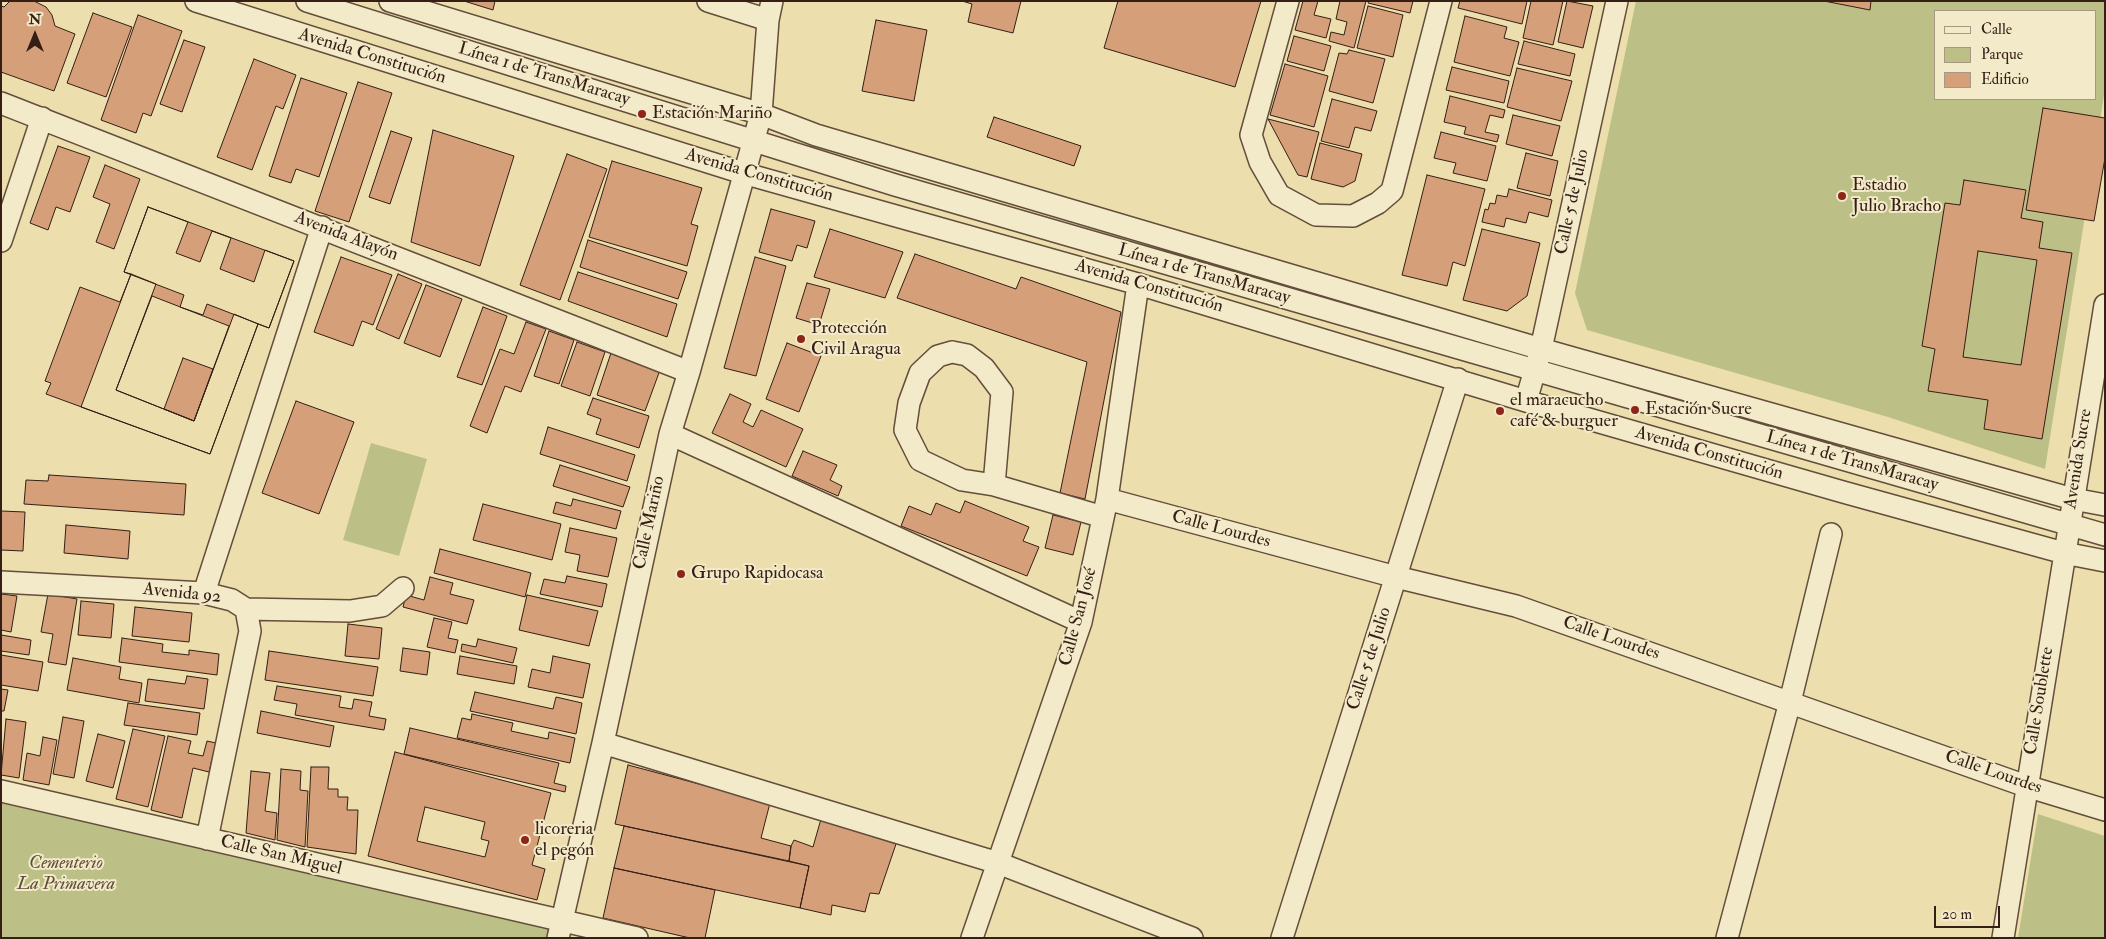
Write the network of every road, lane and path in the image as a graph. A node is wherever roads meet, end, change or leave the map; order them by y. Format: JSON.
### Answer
{"nodes":[{"id":1,"x":196,"y":1,"type":"edge"},
{"id":2,"x":307,"y":1,"type":"edge"},
{"id":3,"x":708,"y":1,"type":"edge"},
{"id":4,"x":1288,"y":1,"type":"edge"},
{"id":5,"x":1441,"y":1,"type":"edge"},
{"id":6,"x":1617,"y":1,"type":"edge"},
{"id":7,"x":396,"y":2,"type":"edge"},
{"id":8,"x":770,"y":10,"type":"edge"},
{"id":9,"x":1,"y":103,"type":"edge"},
{"id":10,"x":761,"y":114,"type":"junction"},
{"id":11,"x":42,"y":118,"type":"junction"},
{"id":12,"x":753,"y":141,"type":"junction"},
{"id":13,"x":743,"y":173,"type":"junction"},
{"id":14,"x":322,"y":227,"type":"junction"},
{"id":15,"x":1,"y":241,"type":"edge"},
{"id":16,"x":1138,"y":284,"type":"junction"},
{"id":17,"x":2105,"y":305,"type":"edge"},
{"id":18,"x":1541,"y":349,"type":"junction"},
{"id":19,"x":1535,"y":370,"type":"junction"},
{"id":20,"x":689,"y":372,"type":"junction"},
{"id":21,"x":1458,"y":379,"type":"junction"},
{"id":22,"x":1526,"y":401,"type":"junction"},
{"id":23,"x":670,"y":434,"type":"junction"},
{"id":24,"x":994,"y":485,"type":"junction"},
{"id":25,"x":2073,"y":499,"type":"junction"},
{"id":26,"x":2105,"y":505,"type":"edge"},
{"id":27,"x":1105,"y":508,"type":"junction"},
{"id":28,"x":2068,"y":525,"type":"junction"},
{"id":29,"x":1831,"y":534,"type":"dead end"},
{"id":30,"x":2105,"y":536,"type":"edge"},
{"id":31,"x":2064,"y":553,"type":"junction"},
{"id":32,"x":2105,"y":561,"type":"edge"},
{"id":33,"x":1396,"y":577,"type":"junction"},
{"id":34,"x":1,"y":582,"type":"edge"},
{"id":35,"x":403,"y":588,"type":"dead end"},
{"id":36,"x":204,"y":593,"type":"junction"},
{"id":37,"x":246,"y":609,"type":"junction"},
{"id":38,"x":1081,"y":622,"type":"junction"},
{"id":39,"x":1790,"y":702,"type":"junction"},
{"id":40,"x":603,"y":743,"type":"junction"},
{"id":41,"x":2026,"y":786,"type":"junction"},
{"id":42,"x":1,"y":791,"type":"edge"},
{"id":43,"x":2105,"y":810,"type":"edge"},
{"id":44,"x":207,"y":839,"type":"junction"},
{"id":45,"x":998,"y":863,"type":"junction"},
{"id":46,"x":559,"y":929,"type":"edge"},
{"id":47,"x":637,"y":938,"type":"edge"},
{"id":48,"x":972,"y":938,"type":"edge"},
{"id":49,"x":1192,"y":938,"type":"edge"},
{"id":50,"x":1282,"y":938,"type":"edge"},
{"id":51,"x":1727,"y":938,"type":"edge"},
{"id":52,"x":2003,"y":938,"type":"edge"}],
"edges":[{"from":1,"to":13,"type":"street","name":"Avenida Constitución"},
{"from":2,"to":12,"type":"street","name":"Línea 1 de TransMaracay"},
{"from":3,"to":8,"type":"street"},
{"from":4,"to":5,"type":"street"},
{"from":6,"to":18,"type":"street","name":"Calle 5 de Julio"},
{"from":7,"to":10,"type":"street"},
{"from":8,"to":10,"type":"street","name":"Calle Mariño"},
{"from":9,"to":11,"type":"street","name":"Avenida Alayón"},
{"from":10,"to":12,"type":"street","name":"Calle Mariño"},
{"from":10,"to":18,"type":"street"},
{"from":11,"to":14,"type":"street","name":"Avenida Alayón"},
{"from":11,"to":15,"type":"street"},
{"from":12,"to":13,"type":"street","name":"Calle Mariño"},
{"from":12,"to":19,"type":"street","name":"Línea 1 de TransMaracay"},
{"from":13,"to":16,"type":"street","name":"Avenida Constitución"},
{"from":13,"to":20,"type":"street","name":"Calle Mariño"},
{"from":14,"to":20,"type":"street","name":"Avenida Alayón"},
{"from":14,"to":36,"type":"street"},
{"from":16,"to":21,"type":"street","name":"Avenida Constitución"},
{"from":16,"to":27,"type":"street","name":"Calle San José"},
{"from":17,"to":25,"type":"street","name":"Avenida Sucre"},
{"from":18,"to":19,"type":"street","name":"Calle 5 de Julio"},
{"from":18,"to":25,"type":"street"},
{"from":19,"to":22,"type":"street","name":"Calle 5 de Julio"},
{"from":19,"to":28,"type":"street","name":"Línea 1 de TransMaracay"},
{"from":20,"to":23,"type":"street","name":"Calle Mariño"},
{"from":21,"to":22,"type":"street","name":"Avenida Constitución"},
{"from":21,"to":33,"type":"street","name":"Calle 5 de Julio"},
{"from":22,"to":31,"type":"street","name":"Avenida Constitución"},
{"from":23,"to":38,"type":"street"},
{"from":23,"to":40,"type":"street","name":"Calle Mariño"},
{"from":24,"to":24,"type":"street"},
{"from":24,"to":27,"type":"street","name":"Calle Lourdes"},
{"from":25,"to":26,"type":"street"},
{"from":25,"to":28,"type":"street","name":"Avenida Sucre"},
{"from":27,"to":33,"type":"street","name":"Calle Lourdes"},
{"from":27,"to":38,"type":"street","name":"Calle San José"},
{"from":28,"to":30,"type":"street","name":"Línea 1 de TransMaracay"},
{"from":28,"to":31,"type":"street","name":"Avenida Sucre"},
{"from":29,"to":39,"type":"street"},
{"from":31,"to":32,"type":"street","name":"Avenida Constitución"},
{"from":31,"to":41,"type":"street","name":"Calle Soublette"},
{"from":33,"to":39,"type":"street","name":"Calle Lourdes"},
{"from":33,"to":50,"type":"street","name":"Calle 5 de Julio"},
{"from":34,"to":36,"type":"street","name":"Avenida 92"},
{"from":35,"to":37,"type":"street"},
{"from":36,"to":37,"type":"street","name":"Avenida 92"},
{"from":37,"to":44,"type":"street","name":"Avenida 92"},
{"from":38,"to":45,"type":"street","name":"Calle San José"},
{"from":39,"to":41,"type":"street","name":"Calle Lourdes"},
{"from":39,"to":51,"type":"street"},
{"from":40,"to":45,"type":"street"},
{"from":40,"to":46,"type":"street","name":"Calle Mariño"},
{"from":41,"to":43,"type":"street","name":"Calle Lourdes"},
{"from":41,"to":52,"type":"street","name":"Calle Soublette"},
{"from":42,"to":44,"type":"street","name":"Calle San Miguel"},
{"from":44,"to":46,"type":"street","name":"Calle San Miguel"},
{"from":45,"to":48,"type":"street","name":"Calle San José"},
{"from":45,"to":49,"type":"street"},
{"from":46,"to":47,"type":"street","name":"Calle San Miguel"}]}
